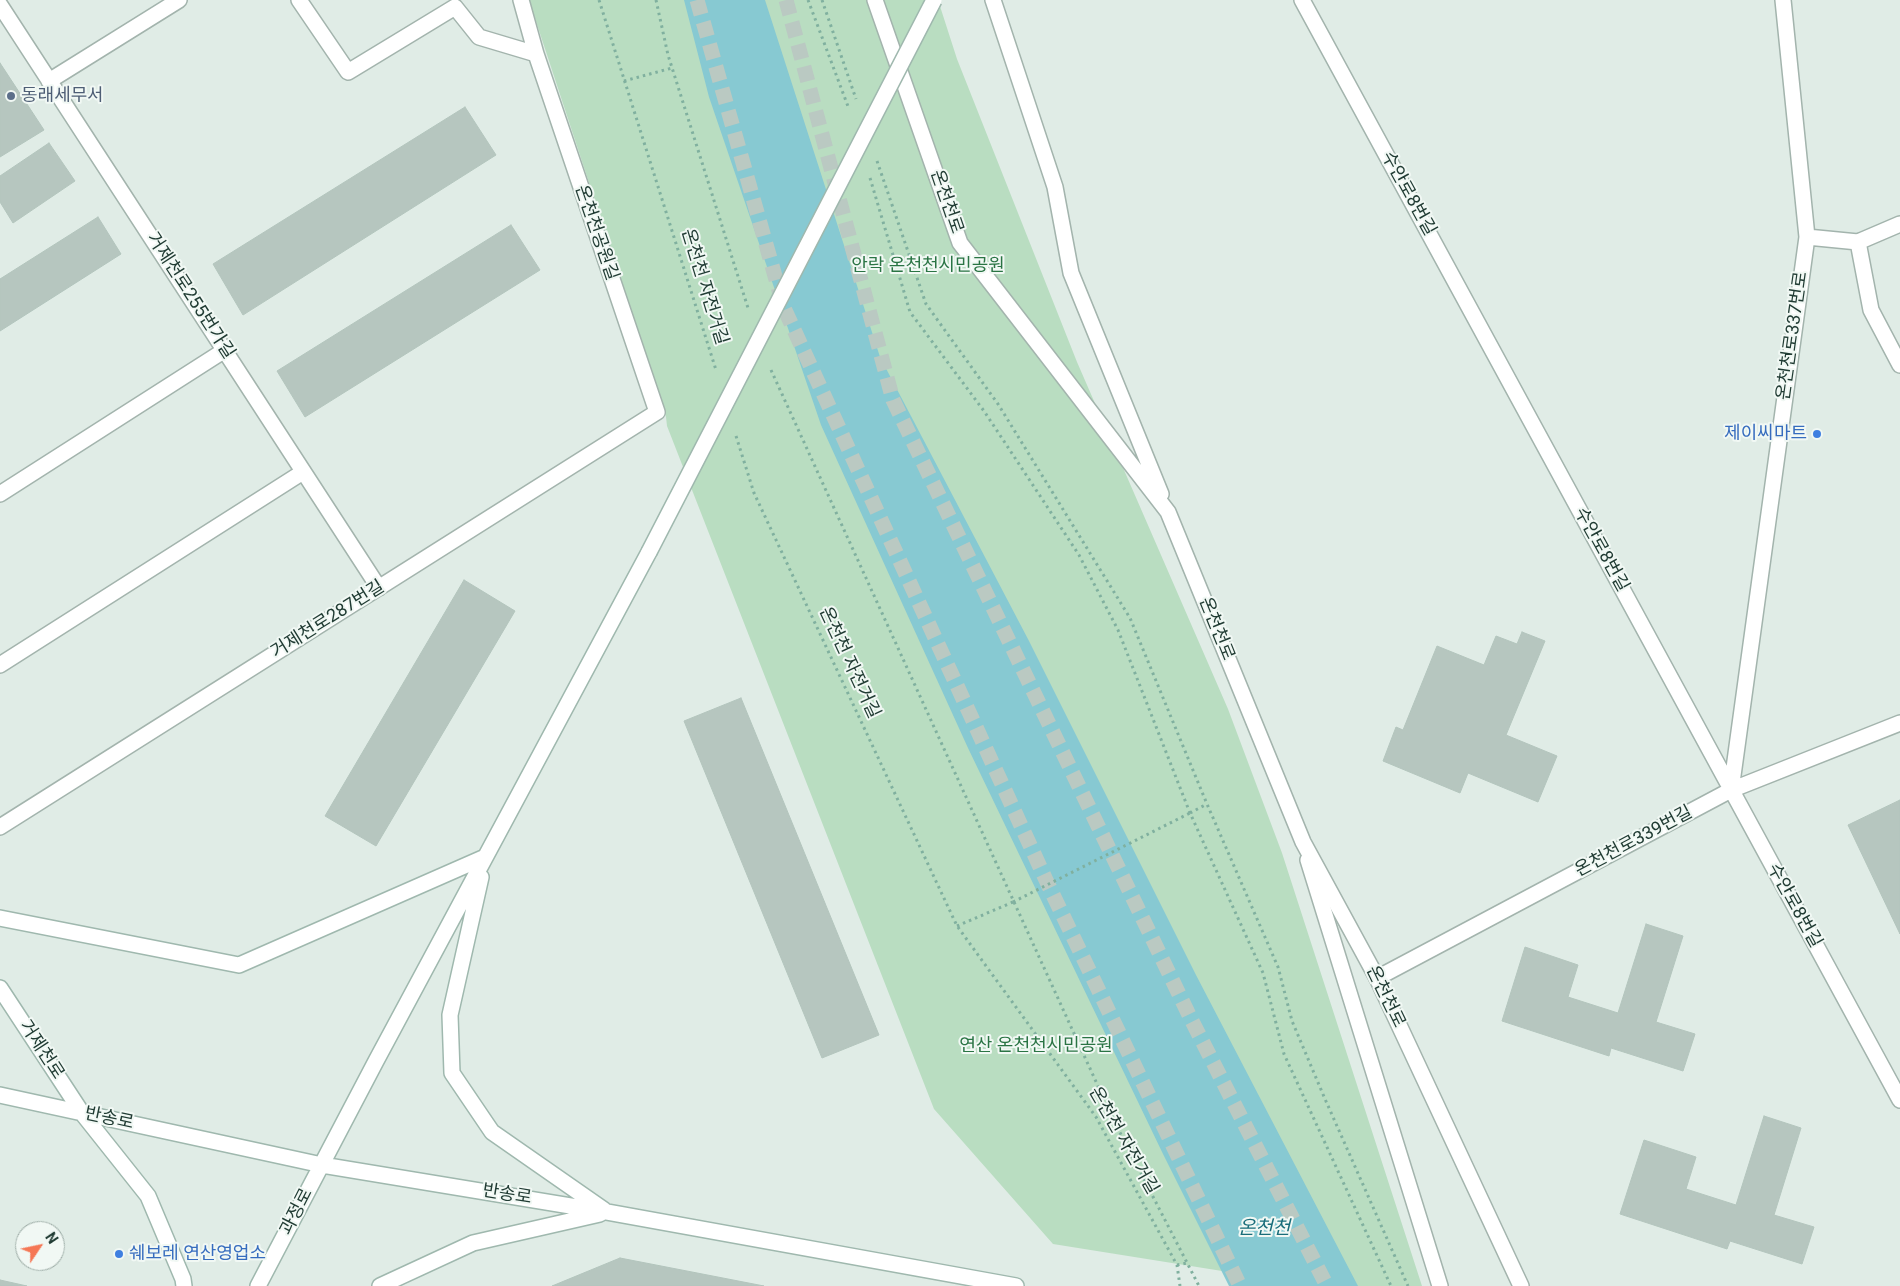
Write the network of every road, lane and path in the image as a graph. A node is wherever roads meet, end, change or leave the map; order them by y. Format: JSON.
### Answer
{"nodes":[{"id":1,"x":179,"y":0,"type":"edge"},
{"id":2,"x":299,"y":0,"type":"edge"},
{"id":3,"x":520,"y":0,"type":"edge"},
{"id":4,"x":599,"y":0,"type":"edge"},
{"id":5,"x":656,"y":0,"type":"edge"},
{"id":6,"x":808,"y":0,"type":"edge"},
{"id":7,"x":822,"y":0,"type":"edge"},
{"id":8,"x":875,"y":0,"type":"edge"},
{"id":9,"x":934,"y":0,"type":"edge"},
{"id":10,"x":993,"y":0,"type":"edge"},
{"id":11,"x":1302,"y":0,"type":"edge"},
{"id":12,"x":1783,"y":0,"type":"edge"},
{"id":13,"x":0,"y":5,"type":"edge"},
{"id":14,"x":536,"y":54,"type":"junction"},
{"id":15,"x":672,"y":68,"type":"junction"},
{"id":16,"x":49,"y":81,"type":"junction"},
{"id":17,"x":624,"y":81,"type":"junction"},
{"id":18,"x":857,"y":101,"type":"dead end"},
{"id":19,"x":851,"y":114,"type":"dead end"},
{"id":20,"x":876,"y":156,"type":"dead end"},
{"id":21,"x":868,"y":171,"type":"dead end"},
{"id":22,"x":1900,"y":224,"type":"edge"},
{"id":23,"x":1807,"y":237,"type":"junction"},
{"id":24,"x":1858,"y":242,"type":"junction"},
{"id":25,"x":749,"y":312,"type":"dead end"},
{"id":26,"x":225,"y":350,"type":"junction"},
{"id":27,"x":1900,"y":365,"type":"edge"},
{"id":28,"x":769,"y":367,"type":"dead end"},
{"id":29,"x":716,"y":371,"type":"dead end"},
{"id":30,"x":657,"y":412,"type":"joint"},
{"id":31,"x":734,"y":428,"type":"dead end"},
{"id":32,"x":303,"y":472,"type":"junction"},
{"id":33,"x":0,"y":494,"type":"edge"},
{"id":34,"x":1168,"y":512,"type":"junction"},
{"id":35,"x":379,"y":588,"type":"junction"},
{"id":36,"x":0,"y":665,"type":"edge"},
{"id":37,"x":1900,"y":723,"type":"edge"},
{"id":38,"x":1731,"y":790,"type":"junction"},
{"id":39,"x":1207,"y":804,"type":"junction"},
{"id":40,"x":1190,"y":813,"type":"junction"},
{"id":41,"x":0,"y":827,"type":"edge"},
{"id":42,"x":1303,"y":842,"type":"junction"},
{"id":43,"x":485,"y":857,"type":"junction"},
{"id":44,"x":1013,"y":902,"type":"junction"},
{"id":45,"x":0,"y":918,"type":"edge"},
{"id":46,"x":957,"y":926,"type":"junction"},
{"id":47,"x":1377,"y":978,"type":"junction"},
{"id":48,"x":0,"y":988,"type":"edge"},
{"id":49,"x":0,"y":1095,"type":"edge"},
{"id":50,"x":1900,"y":1100,"type":"edge"},
{"id":51,"x":82,"y":1113,"type":"junction"},
{"id":52,"x":322,"y":1165,"type":"junction"},
{"id":53,"x":607,"y":1212,"type":"junction"},
{"id":54,"x":1187,"y":1263,"type":"junction"},
{"id":55,"x":1177,"y":1265,"type":"junction"},
{"id":56,"x":184,"y":1286,"type":"edge"},
{"id":57,"x":258,"y":1286,"type":"edge"},
{"id":58,"x":380,"y":1286,"type":"edge"},
{"id":59,"x":1016,"y":1286,"type":"edge"},
{"id":60,"x":1180,"y":1286,"type":"edge"},
{"id":61,"x":1199,"y":1286,"type":"edge"},
{"id":62,"x":1391,"y":1286,"type":"edge"},
{"id":63,"x":1408,"y":1286,"type":"edge"},
{"id":64,"x":1440,"y":1286,"type":"edge"},
{"id":65,"x":1522,"y":1286,"type":"edge"}],
"edges":[{"from":1,"to":16,"type":"street"},
{"from":2,"to":14,"type":"street"},
{"from":3,"to":14,"type":"street","name":"온천천공원길"},
{"from":4,"to":17,"type":"path","name":"온천천 자전거길"},
{"from":5,"to":15,"type":"path"},
{"from":6,"to":19,"type":"path"},
{"from":7,"to":18,"type":"path"},
{"from":8,"to":34,"type":"street","name":"온천천로"},
{"from":9,"to":43,"type":"street","name":"과정로","bridge":true},
{"from":10,"to":34,"type":"street"},
{"from":11,"to":38,"type":"street","name":"수안로8번길"},
{"from":12,"to":23,"type":"street","name":"온천천로337번로"},
{"from":13,"to":16,"type":"street","name":"거제천로255번가길"},
{"from":14,"to":30,"type":"street","name":"온천천공원길"},
{"from":15,"to":17,"type":"path"},
{"from":15,"to":25,"type":"path"},
{"from":16,"to":26,"type":"street","name":"거제천로255번가길"},
{"from":17,"to":29,"type":"path","name":"온천천 자전거길"},
{"from":20,"to":39,"type":"path"},
{"from":21,"to":40,"type":"path"},
{"from":22,"to":24,"type":"street"},
{"from":23,"to":24,"type":"street"},
{"from":23,"to":38,"type":"street","name":"온천천로337번로"},
{"from":24,"to":27,"type":"street"},
{"from":26,"to":32,"type":"street","name":"거제천로255번가길"},
{"from":26,"to":33,"type":"street"},
{"from":28,"to":44,"type":"path"},
{"from":30,"to":35,"type":"street","name":"거제천로287번길"},
{"from":31,"to":46,"type":"path","name":"온천천 자전거길"},
{"from":32,"to":35,"type":"street","name":"거제천로255번가길"},
{"from":32,"to":36,"type":"street"},
{"from":34,"to":42,"type":"street","name":"온천천로"},
{"from":35,"to":41,"type":"street","name":"거제천로287번길"},
{"from":37,"to":38,"type":"street","name":"온천천로339번길"},
{"from":38,"to":47,"type":"street","name":"온천천로339번길"},
{"from":38,"to":50,"type":"street","name":"수안로8번길"},
{"from":39,"to":40,"type":"path"},
{"from":39,"to":63,"type":"path"},
{"from":40,"to":44,"type":"path","bridge":true},
{"from":40,"to":62,"type":"path"},
{"from":42,"to":47,"type":"street","name":"온천천로"},
{"from":42,"to":64,"type":"street"},
{"from":43,"to":45,"type":"street"},
{"from":43,"to":52,"type":"street","name":"과정로"},
{"from":43,"to":53,"type":"street"},
{"from":44,"to":46,"type":"path"},
{"from":44,"to":54,"type":"path"},
{"from":46,"to":55,"type":"path","name":"온천천 자전거길"},
{"from":47,"to":65,"type":"street","name":"온천천로"},
{"from":48,"to":51,"type":"street","name":"거제천로"},
{"from":49,"to":51,"type":"street","name":"반송로"},
{"from":51,"to":52,"type":"street","name":"반송로"},
{"from":51,"to":56,"type":"street","name":"거제천로"},
{"from":52,"to":53,"type":"street","name":"반송로"},
{"from":52,"to":57,"type":"street","name":"과정로"},
{"from":53,"to":58,"type":"street"},
{"from":53,"to":59,"type":"street","name":"반송로"},
{"from":54,"to":55,"type":"path"},
{"from":54,"to":61,"type":"path"},
{"from":55,"to":60,"type":"path","name":"온천천 자전거길"}]}
